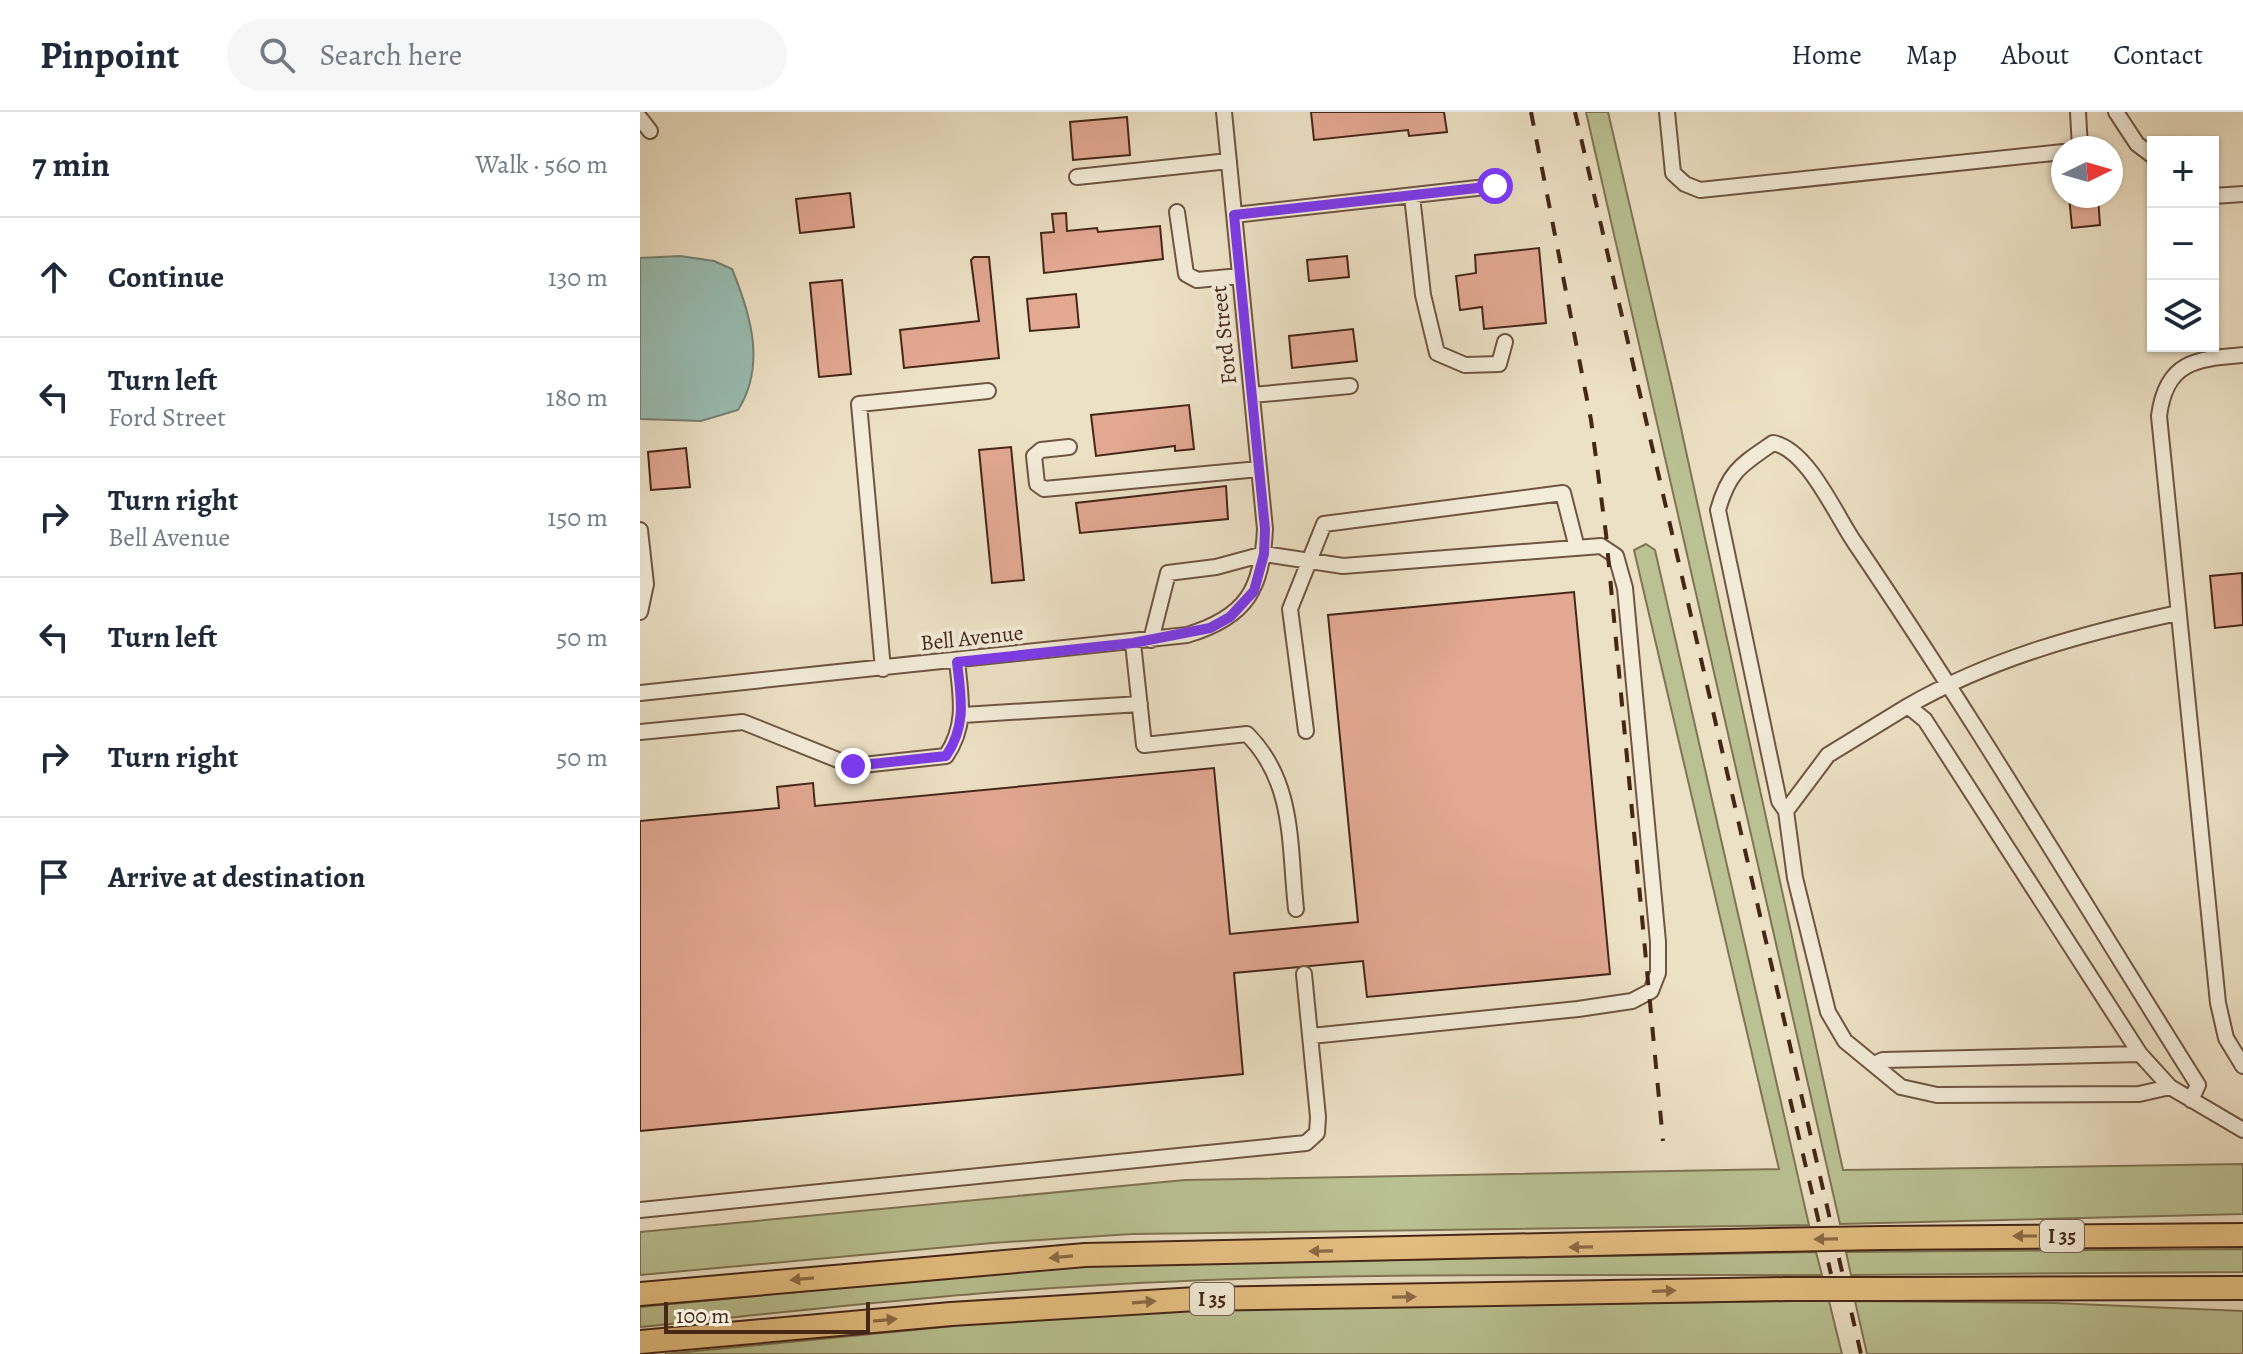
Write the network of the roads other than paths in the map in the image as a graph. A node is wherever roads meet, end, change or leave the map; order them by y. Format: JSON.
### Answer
{"nodes":[{"id":1,"x":1224,"y":112,"type":"edge"},
{"id":2,"x":1667,"y":112,"type":"edge"},
{"id":3,"x":2078,"y":112,"type":"edge"},
{"id":4,"x":2116,"y":112,"type":"edge"},
{"id":5,"x":640,"y":118,"type":"edge"},
{"id":6,"x":650,"y":131,"type":"dead end"},
{"id":7,"x":2079,"y":136,"type":"edge"},
{"id":8,"x":2147,"y":152,"type":"edge"},
{"id":9,"x":2051,"y":153,"type":"edge"},
{"id":10,"x":1229,"y":161,"type":"junction"},
{"id":11,"x":1077,"y":177,"type":"dead end"},
{"id":12,"x":1495,"y":186,"type":"dead end"},
{"id":13,"x":2243,"y":194,"type":"edge"},
{"id":14,"x":1412,"y":196,"type":"junction"},
{"id":15,"x":2219,"y":196,"type":"edge"},
{"id":16,"x":1177,"y":212,"type":"dead end"},
{"id":17,"x":1234,"y":215,"type":"junction"},
{"id":18,"x":1240,"y":276,"type":"junction"},
{"id":19,"x":1505,"y":342,"type":"dead end"},
{"id":20,"x":2243,"y":355,"type":"edge"},
{"id":21,"x":1350,"y":386,"type":"dead end"},
{"id":22,"x":988,"y":391,"type":"dead end"},
{"id":23,"x":1252,"y":395,"type":"junction"},
{"id":24,"x":1069,"y":447,"type":"dead end"},
{"id":25,"x":1259,"y":469,"type":"junction"},
{"id":26,"x":640,"y":530,"type":"edge"},
{"id":27,"x":1577,"y":548,"type":"junction"},
{"id":28,"x":1264,"y":554,"type":"junction"},
{"id":29,"x":1309,"y":561,"type":"junction"},
{"id":30,"x":640,"y":612,"type":"edge"},
{"id":31,"x":2178,"y":613,"type":"junction"},
{"id":32,"x":1151,"y":640,"type":"junction"},
{"id":33,"x":1133,"y":643,"type":"junction"},
{"id":34,"x":957,"y":662,"type":"junction"},
{"id":35,"x":883,"y":669,"type":"junction"},
{"id":36,"x":1945,"y":684,"type":"junction"},
{"id":37,"x":640,"y":692,"type":"edge"},
{"id":38,"x":1140,"y":704,"type":"junction"},
{"id":39,"x":1908,"y":706,"type":"junction"},
{"id":40,"x":963,"y":715,"type":"junction"},
{"id":41,"x":1306,"y":731,"type":"dead end"},
{"id":42,"x":640,"y":732,"type":"edge"},
{"id":43,"x":1786,"y":811,"type":"junction"},
{"id":44,"x":1296,"y":909,"type":"dead end"},
{"id":45,"x":1304,"y":974,"type":"dead end"},
{"id":46,"x":1311,"y":1036,"type":"junction"},
{"id":47,"x":2140,"y":1054,"type":"junction"},
{"id":48,"x":1874,"y":1064,"type":"junction"},
{"id":49,"x":2243,"y":1066,"type":"edge"},
{"id":50,"x":2170,"y":1087,"type":"junction"},
{"id":51,"x":2191,"y":1100,"type":"junction"},
{"id":52,"x":2243,"y":1130,"type":"edge"},
{"id":53,"x":640,"y":1210,"type":"edge"},
{"id":54,"x":2243,"y":1228,"type":"edge"},
{"id":55,"x":2243,"y":1235,"type":"edge"},
{"id":56,"x":2127,"y":1236,"type":"junction"},
{"id":57,"x":2243,"y":1288,"type":"edge"},
{"id":58,"x":2093,"y":1290,"type":"junction"},
{"id":59,"x":640,"y":1294,"type":"edge"},
{"id":60,"x":2243,"y":1304,"type":"edge"},
{"id":61,"x":640,"y":1342,"type":"edge"}],
"edges":[{"from":1,"to":10,"type":"street","name":"Ford Street"},
{"from":2,"to":9,"type":"street"},
{"from":3,"to":7,"type":"street"},
{"from":4,"to":8,"type":"street"},
{"from":5,"to":6,"type":"street"},
{"from":10,"to":11,"type":"street"},
{"from":10,"to":17,"type":"street","name":"Ford Street"},
{"from":12,"to":14,"type":"street"},
{"from":13,"to":15,"type":"street"},
{"from":14,"to":17,"type":"street"},
{"from":14,"to":19,"type":"street"},
{"from":16,"to":18,"type":"street"},
{"from":17,"to":18,"type":"street","name":"Ford Street"},
{"from":18,"to":23,"type":"street","name":"Ford Street"},
{"from":20,"to":31,"type":"street"},
{"from":21,"to":23,"type":"street"},
{"from":22,"to":35,"type":"street"},
{"from":23,"to":25,"type":"street","name":"Ford Street"},
{"from":24,"to":25,"type":"street"},
{"from":25,"to":28,"type":"street","name":"Ford Street"},
{"from":26,"to":30,"type":"street"},
{"from":27,"to":29,"type":"street"},
{"from":27,"to":29,"type":"street"},
{"from":27,"to":46,"type":"street"},
{"from":28,"to":29,"type":"street"},
{"from":28,"to":32,"type":"street","name":"Bell Avenue"},
{"from":28,"to":32,"type":"street"},
{"from":29,"to":41,"type":"street"},
{"from":31,"to":36,"type":"street"},
{"from":31,"to":49,"type":"street"},
{"from":32,"to":33,"type":"street","name":"Bell Avenue"},
{"from":33,"to":34,"type":"street","name":"Bell Avenue"},
{"from":33,"to":38,"type":"street"},
{"from":34,"to":35,"type":"street","name":"Bell Avenue"},
{"from":34,"to":40,"type":"street"},
{"from":35,"to":37,"type":"street","name":"Bell Avenue"},
{"from":36,"to":39,"type":"street"},
{"from":36,"to":43,"type":"street"},
{"from":36,"to":51,"type":"street"},
{"from":38,"to":40,"type":"street"},
{"from":38,"to":44,"type":"street"},
{"from":39,"to":43,"type":"street"},
{"from":39,"to":47,"type":"street"},
{"from":40,"to":42,"type":"street"},
{"from":43,"to":48,"type":"street"},
{"from":45,"to":46,"type":"street"},
{"from":46,"to":53,"type":"street"},
{"from":47,"to":48,"type":"street"},
{"from":47,"to":50,"type":"street"},
{"from":48,"to":50,"type":"street"},
{"from":50,"to":51,"type":"street"},
{"from":51,"to":52,"type":"street"},
{"from":54,"to":56,"type":"highway"},
{"from":55,"to":56,"type":"highway","number":"I 35"},
{"from":56,"to":59,"type":"highway","number":"I 35","one_way":true,"bridge":true},
{"from":57,"to":58,"type":"highway","number":"I 35"},
{"from":58,"to":60,"type":"highway"},
{"from":61,"to":58,"type":"highway","number":"I 35","one_way":true,"bridge":true}]}
